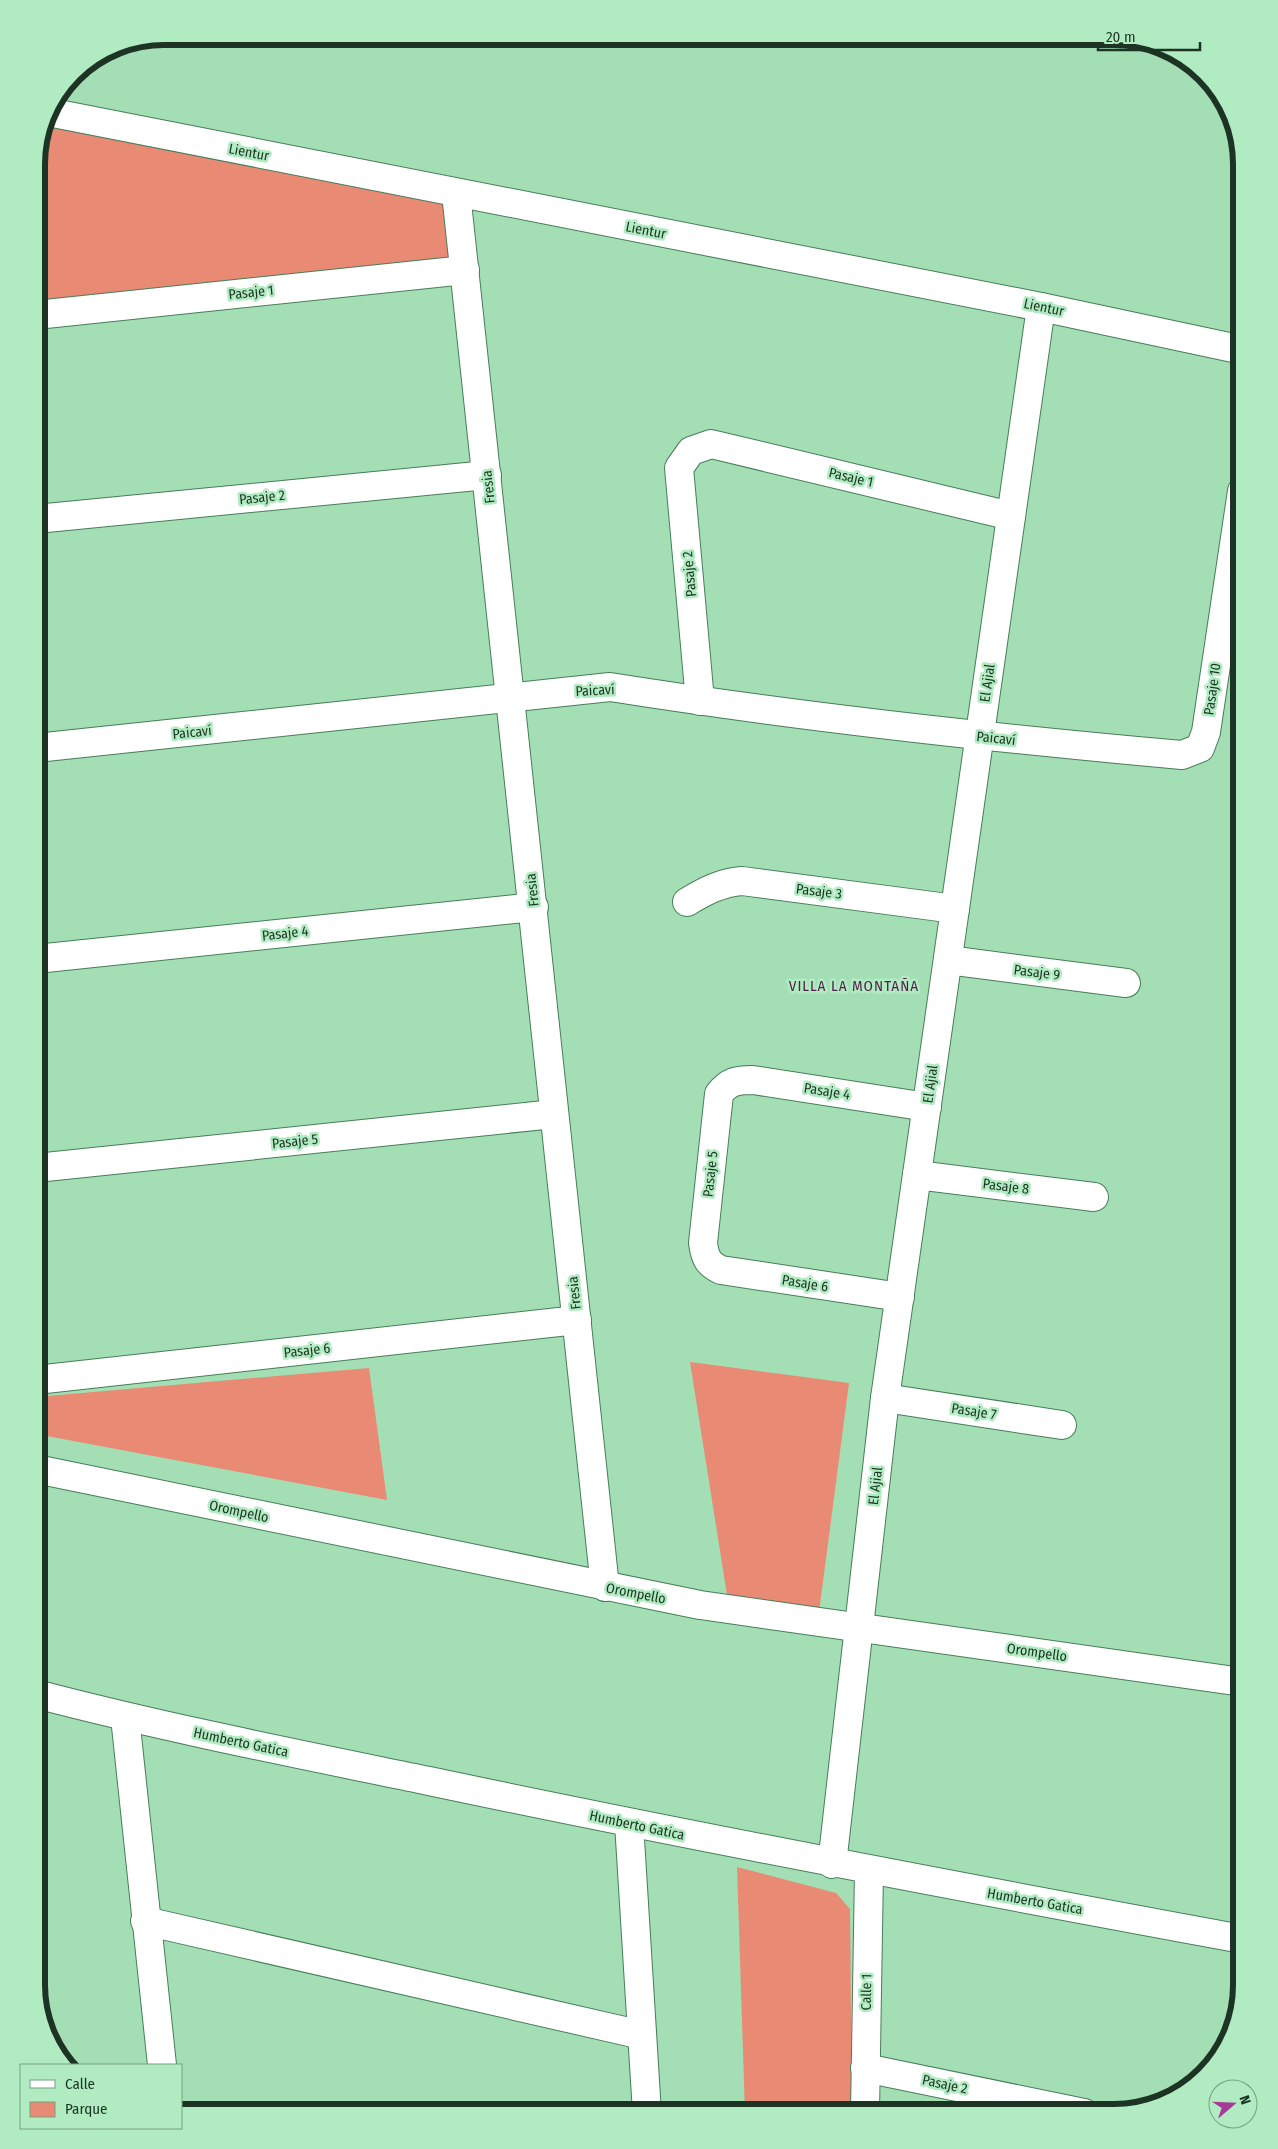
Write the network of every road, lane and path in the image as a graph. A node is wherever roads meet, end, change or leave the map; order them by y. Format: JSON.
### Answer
{"nodes":[{"id":1,"x":56,"y":114,"type":"edge"},
{"id":2,"x":456,"y":193,"type":"junction"},
{"id":3,"x":465,"y":270,"type":"junction"},
{"id":4,"x":1041,"y":307,"type":"junction"},
{"id":5,"x":45,"y":314,"type":"edge"},
{"id":6,"x":1233,"y":348,"type":"edge"},
{"id":7,"x":691,"y":451,"type":"joint"},
{"id":8,"x":487,"y":475,"type":"junction"},
{"id":9,"x":1011,"y":516,"type":"junction"},
{"id":10,"x":45,"y":518,"type":"edge"},
{"id":11,"x":1233,"y":551,"type":"edge"},
{"id":12,"x":511,"y":697,"type":"junction"},
{"id":13,"x":700,"y":701,"type":"junction"},
{"id":14,"x":979,"y":736,"type":"junction"},
{"id":15,"x":45,"y":747,"type":"edge"},
{"id":16,"x":1182,"y":755,"type":"joint"},
{"id":17,"x":687,"y":902,"type":"dead end"},
{"id":18,"x":534,"y":908,"type":"junction"},
{"id":19,"x":956,"y":909,"type":"junction"},
{"id":20,"x":45,"y":958,"type":"edge"},
{"id":21,"x":948,"y":960,"type":"junction"},
{"id":22,"x":1126,"y":983,"type":"dead end"},
{"id":23,"x":726,"y":1084,"type":"joint"},
{"id":24,"x":927,"y":1107,"type":"junction"},
{"id":25,"x":554,"y":1114,"type":"junction"},
{"id":26,"x":45,"y":1167,"type":"edge"},
{"id":27,"x":917,"y":1175,"type":"junction"},
{"id":28,"x":1094,"y":1198,"type":"dead end"},
{"id":29,"x":710,"y":1265,"type":"joint"},
{"id":30,"x":900,"y":1297,"type":"junction"},
{"id":31,"x":577,"y":1320,"type":"junction"},
{"id":32,"x":45,"y":1379,"type":"edge"},
{"id":33,"x":885,"y":1398,"type":"junction"},
{"id":34,"x":1062,"y":1425,"type":"dead end"},
{"id":35,"x":45,"y":1471,"type":"edge"},
{"id":36,"x":605,"y":1587,"type":"junction"},
{"id":37,"x":859,"y":1626,"type":"junction"},
{"id":38,"x":1233,"y":1681,"type":"edge"},
{"id":39,"x":45,"y":1696,"type":"edge"},
{"id":40,"x":125,"y":1717,"type":"junction"},
{"id":41,"x":629,"y":1823,"type":"junction"},
{"id":42,"x":832,"y":1864,"type":"junction"},
{"id":43,"x":869,"y":1871,"type":"junction"},
{"id":44,"x":145,"y":1921,"type":"junction"},
{"id":45,"x":1233,"y":1937,"type":"edge"},
{"id":46,"x":642,"y":2035,"type":"junction"},
{"id":47,"x":162,"y":2064,"type":"edge"},
{"id":48,"x":865,"y":2068,"type":"junction"},
{"id":49,"x":646,"y":2104,"type":"edge"},
{"id":50,"x":865,"y":2104,"type":"edge"},
{"id":51,"x":1040,"y":2104,"type":"edge"}],
"edges":[{"from":1,"to":2,"type":"street","name":"Lientur"},
{"from":2,"to":3,"type":"street","name":"Fresia"},
{"from":2,"to":4,"type":"street","name":"Lientur"},
{"from":3,"to":5,"type":"street","name":"Pasaje 1"},
{"from":3,"to":8,"type":"street","name":"Fresia"},
{"from":4,"to":6,"type":"street","name":"Lientur"},
{"from":4,"to":9,"type":"street","name":"El Ajial"},
{"from":7,"to":9,"type":"street","name":"Pasaje 1"},
{"from":7,"to":13,"type":"street","name":"Pasaje 2"},
{"from":8,"to":10,"type":"street","name":"Pasaje 2"},
{"from":8,"to":12,"type":"street","name":"Fresia"},
{"from":9,"to":14,"type":"street","name":"El Ajial"},
{"from":11,"to":16,"type":"street","name":"Pasaje 10"},
{"from":12,"to":13,"type":"street","name":"Paicaví"},
{"from":12,"to":15,"type":"street","name":"Paicaví"},
{"from":12,"to":18,"type":"street","name":"Fresia"},
{"from":13,"to":14,"type":"street","name":"Paicaví"},
{"from":14,"to":16,"type":"street","name":"Paicaví"},
{"from":14,"to":19,"type":"street","name":"El Ajial"},
{"from":17,"to":19,"type":"street","name":"Pasaje 3"},
{"from":18,"to":20,"type":"street","name":"Pasaje 4"},
{"from":18,"to":25,"type":"street","name":"Fresia"},
{"from":19,"to":21,"type":"street","name":"El Ajial"},
{"from":21,"to":22,"type":"street","name":"Pasaje 9"},
{"from":21,"to":24,"type":"street","name":"El Ajial"},
{"from":23,"to":24,"type":"street","name":"Pasaje 4"},
{"from":23,"to":29,"type":"street","name":"Pasaje 5"},
{"from":24,"to":27,"type":"street","name":"El Ajial"},
{"from":25,"to":26,"type":"street","name":"Pasaje 5"},
{"from":25,"to":31,"type":"street","name":"Fresia"},
{"from":27,"to":28,"type":"street","name":"Pasaje 8"},
{"from":27,"to":30,"type":"street","name":"El Ajial"},
{"from":29,"to":30,"type":"street","name":"Pasaje 6"},
{"from":30,"to":33,"type":"street","name":"El Ajial"},
{"from":31,"to":32,"type":"street","name":"Pasaje 6"},
{"from":31,"to":36,"type":"street","name":"Fresia"},
{"from":33,"to":34,"type":"street","name":"Pasaje 7"},
{"from":33,"to":37,"type":"street","name":"El Ajial"},
{"from":35,"to":36,"type":"street","name":"Orompello"},
{"from":36,"to":37,"type":"street","name":"Orompello"},
{"from":37,"to":38,"type":"street","name":"Orompello"},
{"from":37,"to":42,"type":"street","name":"El Ajial"},
{"from":39,"to":40,"type":"street","name":"Humberto Gatica"},
{"from":40,"to":41,"type":"street","name":"Humberto Gatica"},
{"from":40,"to":44,"type":"street"},
{"from":41,"to":42,"type":"street","name":"Humberto Gatica"},
{"from":41,"to":46,"type":"street"},
{"from":42,"to":43,"type":"street","name":"Humberto Gatica"},
{"from":43,"to":45,"type":"street","name":"Humberto Gatica"},
{"from":43,"to":48,"type":"street","name":"Calle 1"},
{"from":44,"to":46,"type":"street"},
{"from":44,"to":47,"type":"street"},
{"from":46,"to":49,"type":"street"},
{"from":48,"to":50,"type":"street","name":"Calle 1"},
{"from":48,"to":51,"type":"street","name":"Pasaje 2"}]}
